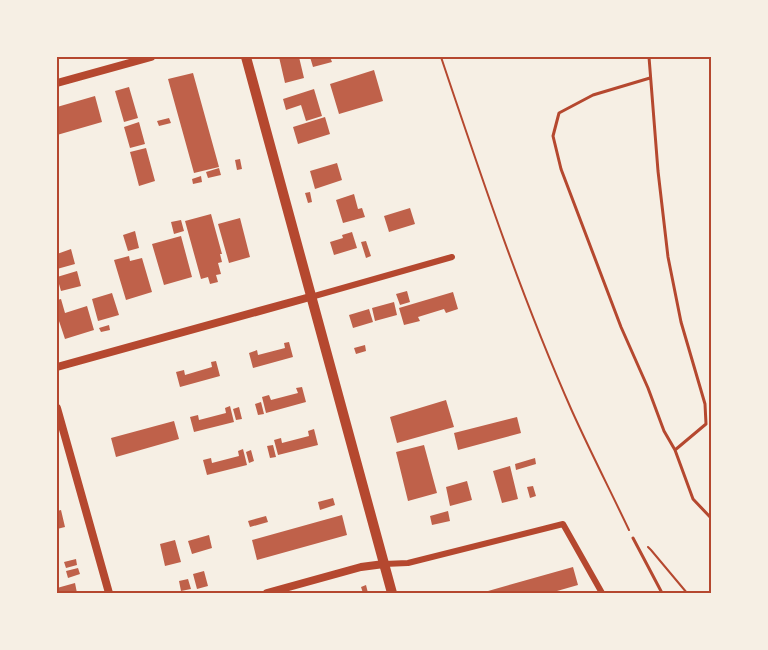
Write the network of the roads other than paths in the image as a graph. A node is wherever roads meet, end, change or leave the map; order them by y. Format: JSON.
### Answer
{"nodes":[{"id":1,"x":151,"y":57,"type":"edge"},
{"id":2,"x":246,"y":57,"type":"edge"},
{"id":3,"x":648,"y":57,"type":"edge"},
{"id":4,"x":650,"y":78,"type":"junction"},
{"id":5,"x":57,"y":83,"type":"edge"},
{"id":6,"x":452,"y":257,"type":"dead end"},
{"id":7,"x":310,"y":297,"type":"junction"},
{"id":8,"x":57,"y":367,"type":"edge"},
{"id":9,"x":57,"y":408,"type":"edge"},
{"id":10,"x":675,"y":450,"type":"junction"},
{"id":11,"x":711,"y":518,"type":"edge"},
{"id":12,"x":633,"y":538,"type":"road end"},
{"id":13,"x":384,"y":564,"type":"junction"},
{"id":14,"x":109,"y":593,"type":"edge"},
{"id":15,"x":267,"y":593,"type":"edge"},
{"id":16,"x":392,"y":593,"type":"edge"},
{"id":17,"x":602,"y":593,"type":"edge"},
{"id":18,"x":662,"y":593,"type":"edge"}],
"edges":[{"from":1,"to":5,"type":"street"},
{"from":2,"to":7,"type":"highway"},
{"from":3,"to":4,"type":"lane"},
{"from":4,"to":10,"type":"lane"},
{"from":4,"to":10,"type":"lane"},
{"from":6,"to":7,"type":"street"},
{"from":7,"to":8,"type":"street"},
{"from":7,"to":13,"type":"highway"},
{"from":9,"to":14,"type":"street"},
{"from":10,"to":11,"type":"lane"},
{"from":12,"to":18,"type":"lane"},
{"from":13,"to":15,"type":"street"},
{"from":13,"to":16,"type":"highway"},
{"from":13,"to":17,"type":"street"}]}
